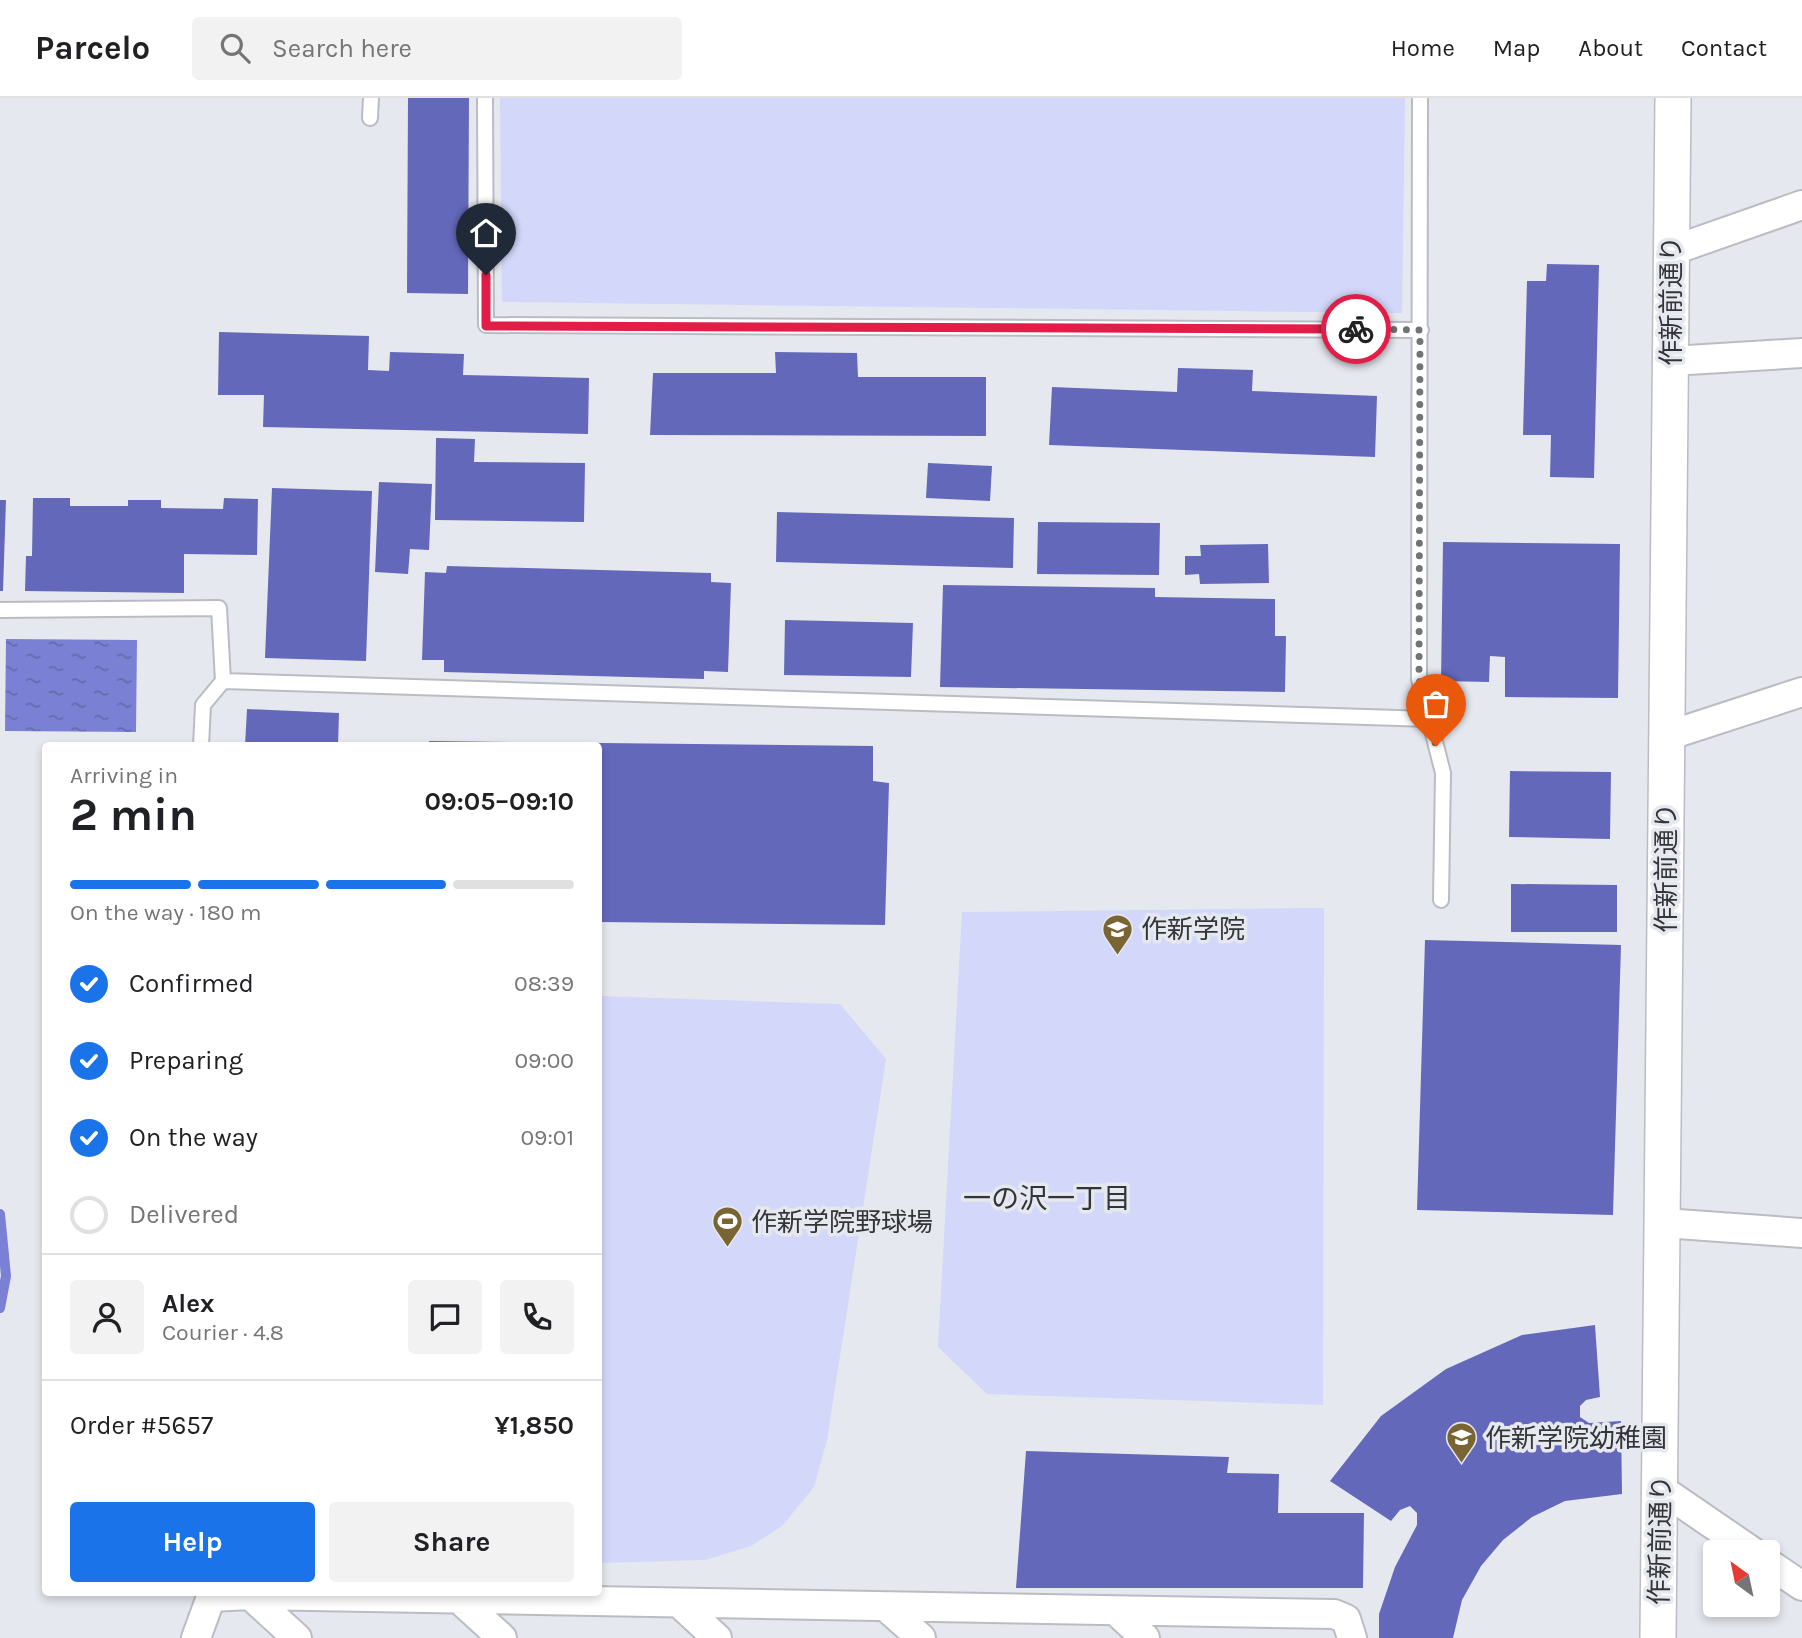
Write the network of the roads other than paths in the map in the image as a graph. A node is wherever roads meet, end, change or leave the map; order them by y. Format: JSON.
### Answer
{"nodes":[{"id":1,"x":371,"y":98,"type":"edge"},
{"id":2,"x":485,"y":98,"type":"edge"},
{"id":3,"x":1420,"y":98,"type":"edge"},
{"id":4,"x":1673,"y":98,"type":"edge"},
{"id":5,"x":370,"y":118,"type":"dead end"},
{"id":6,"x":1802,"y":205,"type":"edge"},
{"id":7,"x":1671,"y":251,"type":"junction"},
{"id":8,"x":1420,"y":330,"type":"junction"},
{"id":9,"x":1802,"y":353,"type":"edge"},
{"id":10,"x":1672,"y":361,"type":"junction"},
{"id":11,"x":0,"y":610,"type":"edge"},
{"id":12,"x":223,"y":681,"type":"junction"},
{"id":13,"x":1802,"y":692,"type":"edge"},
{"id":14,"x":1430,"y":719,"type":"junction"},
{"id":15,"x":1667,"y":736,"type":"junction"},
{"id":16,"x":201,"y":742,"type":"edge"},
{"id":17,"x":1441,"y":900,"type":"dead end"},
{"id":18,"x":1664,"y":1223,"type":"junction"},
{"id":19,"x":1802,"y":1233,"type":"edge"},
{"id":20,"x":1661,"y":1489,"type":"junction"},
{"id":21,"x":1735,"y":1540,"type":"edge"},
{"id":22,"x":1780,"y":1571,"type":"edge"},
{"id":23,"x":1802,"y":1586,"type":"edge"},
{"id":24,"x":230,"y":1596,"type":"edge"},
{"id":25,"x":251,"y":1596,"type":"edge"},
{"id":26,"x":302,"y":1596,"type":"edge"},
{"id":27,"x":458,"y":1599,"type":"junction"},
{"id":28,"x":679,"y":1603,"type":"junction"},
{"id":29,"x":886,"y":1607,"type":"junction"},
{"id":30,"x":1116,"y":1611,"type":"junction"},
{"id":31,"x":196,"y":1638,"type":"edge"},
{"id":32,"x":297,"y":1638,"type":"edge"},
{"id":33,"x":502,"y":1638,"type":"edge"},
{"id":34,"x":717,"y":1638,"type":"edge"},
{"id":35,"x":921,"y":1638,"type":"edge"},
{"id":36,"x":1144,"y":1638,"type":"edge"},
{"id":37,"x":1352,"y":1638,"type":"edge"},
{"id":38,"x":1658,"y":1638,"type":"edge"}],
"edges":[{"from":1,"to":5,"type":"lane"},
{"from":2,"to":8,"type":"lane"},
{"from":3,"to":8,"type":"lane"},
{"from":4,"to":7,"type":"street","name":"作新前通り"},
{"from":6,"to":7,"type":"street"},
{"from":7,"to":10,"type":"street","name":"作新前通り"},
{"from":8,"to":14,"type":"lane"},
{"from":9,"to":10,"type":"street"},
{"from":10,"to":15,"type":"street","name":"作新前通り"},
{"from":11,"to":12,"type":"lane"},
{"from":12,"to":14,"type":"lane"},
{"from":12,"to":16,"type":"lane"},
{"from":13,"to":15,"type":"street"},
{"from":14,"to":17,"type":"lane"},
{"from":15,"to":18,"type":"street","name":"作新前通り"},
{"from":18,"to":19,"type":"street"},
{"from":18,"to":20,"type":"street","name":"作新前通り"},
{"from":20,"to":21,"type":"street"},
{"from":20,"to":38,"type":"street","name":"作新前通り"},
{"from":22,"to":23,"type":"street"},
{"from":24,"to":31,"type":"street"},
{"from":25,"to":32,"type":"street"},
{"from":26,"to":27,"type":"street"},
{"from":27,"to":28,"type":"street"},
{"from":27,"to":33,"type":"street"},
{"from":28,"to":29,"type":"street"},
{"from":28,"to":34,"type":"street"},
{"from":29,"to":30,"type":"street"},
{"from":29,"to":35,"type":"street"},
{"from":30,"to":36,"type":"street"},
{"from":30,"to":37,"type":"street"}]}
